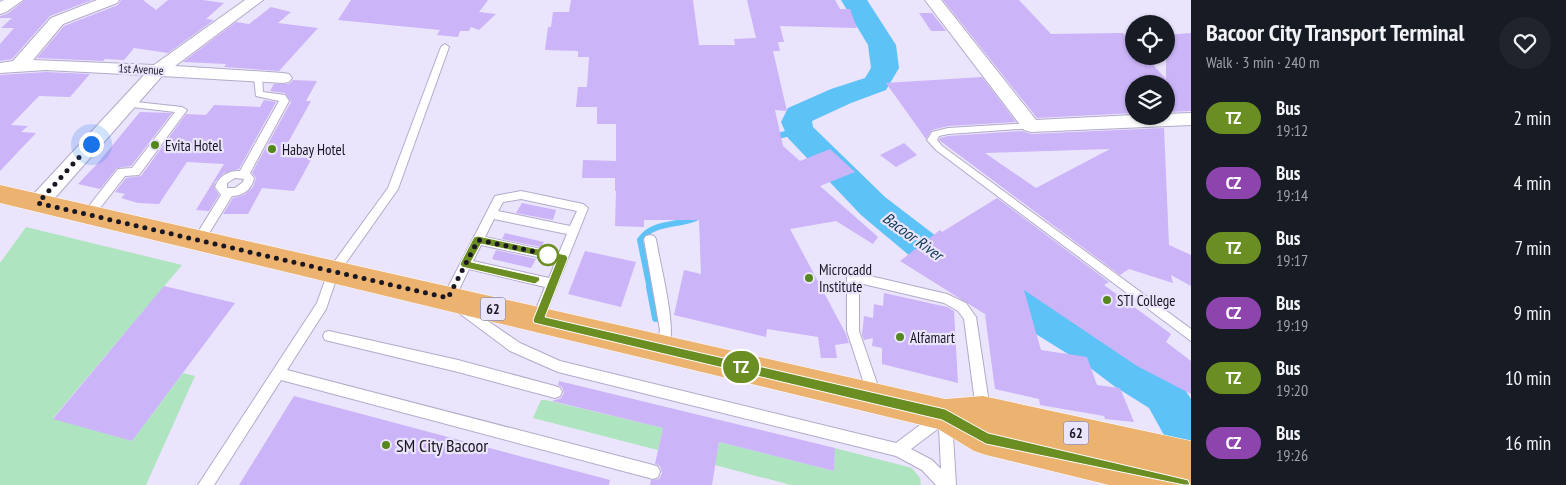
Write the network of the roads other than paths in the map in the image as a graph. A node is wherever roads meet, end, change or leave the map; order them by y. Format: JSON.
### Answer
{"nodes":[{"id":1,"x":15,"y":0,"type":"edge"},
{"id":2,"x":111,"y":0,"type":"edge"},
{"id":3,"x":255,"y":0,"type":"edge"},
{"id":4,"x":933,"y":0,"type":"edge"},
{"id":5,"x":0,"y":10,"type":"edge"},
{"id":6,"x":445,"y":47,"type":"dead end"},
{"id":7,"x":20,"y":64,"type":"junction"},
{"id":8,"x":0,"y":68,"type":"edge"},
{"id":9,"x":158,"y":70,"type":"junction"},
{"id":10,"x":258,"y":77,"type":"junction"},
{"id":11,"x":283,"y":78,"type":"dead end"},
{"id":12,"x":127,"y":104,"type":"junction"},
{"id":13,"x":1191,"y":119,"type":"edge"},
{"id":14,"x":1031,"y":126,"type":"junction"},
{"id":15,"x":244,"y":174,"type":"junction"},
{"id":16,"x":228,"y":193,"type":"junction"},
{"id":17,"x":0,"y":194,"type":"edge"},
{"id":18,"x":38,"y":203,"type":"junction"},
{"id":19,"x":89,"y":214,"type":"junction"},
{"id":20,"x":491,"y":214,"type":"junction"},
{"id":21,"x":574,"y":231,"type":"junction"},
{"id":22,"x":650,"y":239,"type":"dead end"},
{"id":23,"x":199,"y":240,"type":"junction"},
{"id":24,"x":478,"y":240,"type":"junction"},
{"id":25,"x":563,"y":258,"type":"junction"},
{"id":26,"x":465,"y":264,"type":"junction"},
{"id":27,"x":334,"y":272,"type":"junction"},
{"id":28,"x":553,"y":284,"type":"junction"},
{"id":29,"x":448,"y":298,"type":"junction"},
{"id":30,"x":538,"y":320,"type":"junction"},
{"id":31,"x":329,"y":336,"type":"dead end"},
{"id":32,"x":1191,"y":336,"type":"edge"},
{"id":33,"x":663,"y":348,"type":"junction"},
{"id":34,"x":278,"y":373,"type":"junction"},
{"id":35,"x":555,"y":392,"type":"dead end"},
{"id":36,"x":874,"y":398,"type":"junction"},
{"id":37,"x":983,"y":412,"type":"junction"},
{"id":38,"x":945,"y":415,"type":"junction"},
{"id":39,"x":898,"y":450,"type":"junction"},
{"id":40,"x":1180,"y":470,"type":"edge"},
{"id":41,"x":653,"y":472,"type":"dead end"},
{"id":42,"x":205,"y":485,"type":"edge"},
{"id":43,"x":948,"y":485,"type":"edge"}],
"edges":[{"from":1,"to":5,"type":"street"},
{"from":2,"to":7,"type":"street"},
{"from":3,"to":9,"type":"street"},
{"from":4,"to":14,"type":"street"},
{"from":6,"to":27,"type":"lane"},
{"from":7,"to":8,"type":"street","name":"1st Avenue"},
{"from":7,"to":9,"type":"street","name":"1st Avenue"},
{"from":9,"to":10,"type":"street","name":"1st Avenue"},
{"from":9,"to":12,"type":"street"},
{"from":10,"to":11,"type":"street","name":"1st Avenue"},
{"from":10,"to":15,"type":"lane"},
{"from":12,"to":18,"type":"street"},
{"from":12,"to":19,"type":"lane"},
{"from":13,"to":14,"type":"street"},
{"from":14,"to":32,"type":"lane"},
{"from":15,"to":16,"type":"lane"},
{"from":15,"to":16,"type":"lane"},
{"from":16,"to":23,"type":"lane"},
{"from":17,"to":18,"type":"main road","number":"62"},
{"from":18,"to":19,"type":"main road","number":"62"},
{"from":19,"to":23,"type":"main road","number":"62"},
{"from":20,"to":21,"type":"lane"},
{"from":20,"to":21,"type":"lane"},
{"from":20,"to":24,"type":"lane"},
{"from":21,"to":25,"type":"lane"},
{"from":22,"to":33,"type":"lane"},
{"from":23,"to":27,"type":"main road","number":"62"},
{"from":24,"to":25,"type":"lane"},
{"from":24,"to":26,"type":"lane"},
{"from":25,"to":28,"type":"lane"},
{"from":26,"to":28,"type":"lane"},
{"from":26,"to":29,"type":"lane"},
{"from":27,"to":29,"type":"main road","number":"62"},
{"from":27,"to":34,"type":"lane"},
{"from":28,"to":30,"type":"lane"},
{"from":29,"to":30,"type":"main road","number":"62"},
{"from":29,"to":39,"type":"lane"},
{"from":30,"to":33,"type":"main road","number":"62"},
{"from":31,"to":35,"type":"lane"},
{"from":33,"to":36,"type":"main road","number":"62"},
{"from":34,"to":41,"type":"lane"},
{"from":34,"to":42,"type":"lane"},
{"from":36,"to":37,"type":"lane"},
{"from":36,"to":38,"type":"main road","number":"62"},
{"from":37,"to":38,"type":"main road","number":"62"},
{"from":37,"to":40,"type":"main road","number":"62"},
{"from":38,"to":39,"type":"lane"},
{"from":38,"to":40,"type":"main road","number":"62"},
{"from":38,"to":43,"type":"lane"},
{"from":39,"to":43,"type":"lane"}]}
